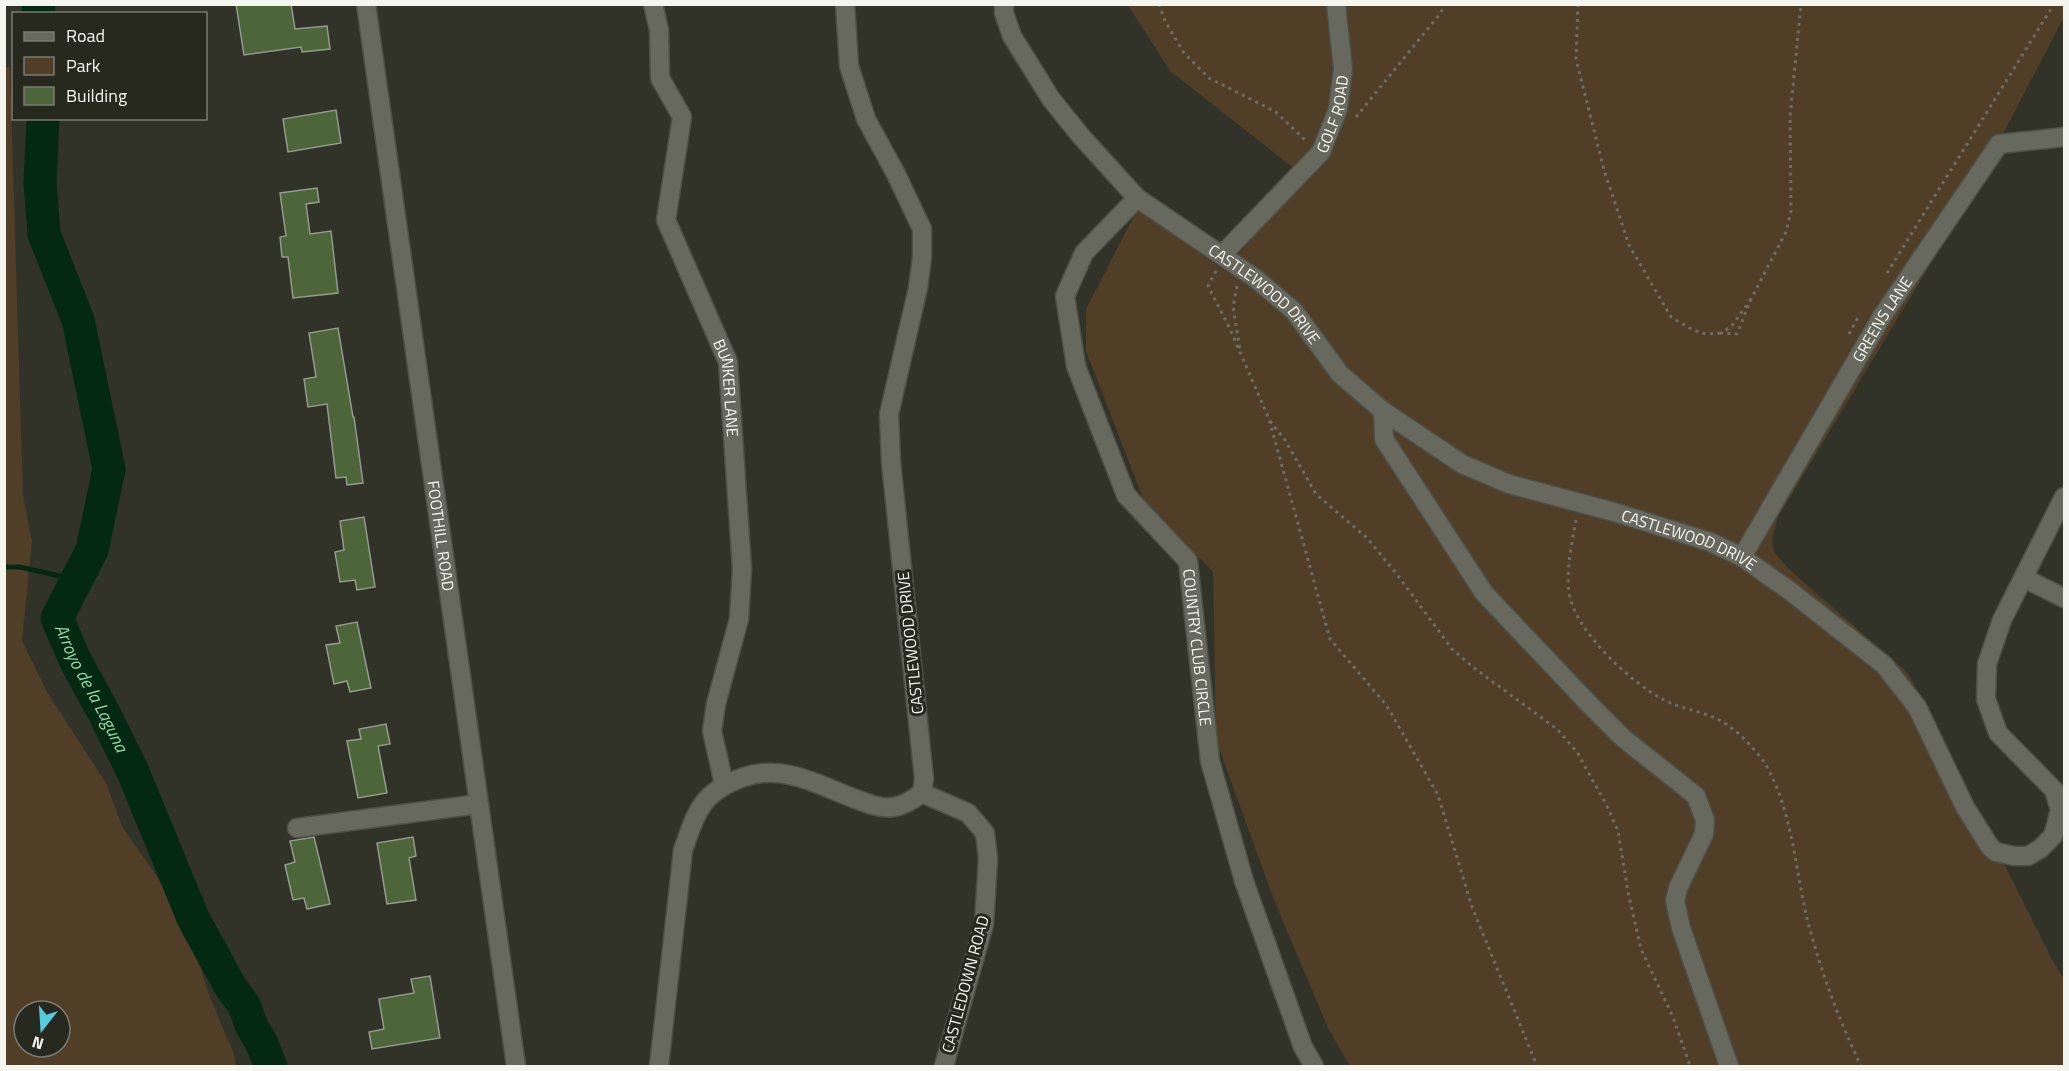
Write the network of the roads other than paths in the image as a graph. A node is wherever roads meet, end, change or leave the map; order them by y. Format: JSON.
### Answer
{"nodes":[{"id":1,"x":366,"y":4,"type":"edge"},
{"id":2,"x":653,"y":4,"type":"edge"},
{"id":3,"x":845,"y":4,"type":"edge"},
{"id":4,"x":1004,"y":4,"type":"edge"},
{"id":5,"x":1336,"y":4,"type":"edge"},
{"id":6,"x":2064,"y":137,"type":"edge"},
{"id":7,"x":1137,"y":198,"type":"junction"},
{"id":8,"x":1222,"y":260,"type":"junction"},
{"id":9,"x":1383,"y":411,"type":"junction"},
{"id":10,"x":2064,"y":497,"type":"edge"},
{"id":11,"x":1742,"y":557,"type":"junction"},
{"id":12,"x":2024,"y":578,"type":"junction"},
{"id":13,"x":2064,"y":598,"type":"edge"},
{"id":14,"x":724,"y":784,"type":"junction"},
{"id":15,"x":922,"y":794,"type":"junction"},
{"id":16,"x":479,"y":804,"type":"junction"},
{"id":17,"x":297,"y":828,"type":"dead end"},
{"id":18,"x":1308,"y":1064,"type":"edge"},
{"id":19,"x":516,"y":1066,"type":"edge"},
{"id":20,"x":659,"y":1066,"type":"edge"},
{"id":21,"x":944,"y":1066,"type":"edge"},
{"id":22,"x":1729,"y":1066,"type":"edge"}],
"edges":[{"from":1,"to":16,"type":"street","name":"FOOTHILL ROAD"},
{"from":2,"to":14,"type":"street","name":"BUNKER LANE"},
{"from":3,"to":15,"type":"street","name":"CASTLEWOOD DRIVE"},
{"from":4,"to":7,"type":"street","name":"CASTLEWOOD DRIVE"},
{"from":5,"to":8,"type":"street","name":"GOLF ROAD"},
{"from":6,"to":11,"type":"street","name":"GREENS LANE"},
{"from":7,"to":8,"type":"street","name":"CASTLEWOOD DRIVE"},
{"from":7,"to":18,"type":"street","name":"COUNTRY CLUB CIRCLE"},
{"from":8,"to":9,"type":"street","name":"CASTLEWOOD DRIVE"},
{"from":9,"to":11,"type":"street","name":"CASTLEWOOD DRIVE"},
{"from":9,"to":22,"type":"street"},
{"from":10,"to":12,"type":"street","name":"CASTLEWOOD DRIVE"},
{"from":11,"to":12,"type":"street","name":"CASTLEWOOD DRIVE"},
{"from":12,"to":13,"type":"street"},
{"from":14,"to":15,"type":"street"},
{"from":14,"to":20,"type":"street"},
{"from":15,"to":21,"type":"street","name":"CASTLEDOWN ROAD"},
{"from":16,"to":17,"type":"street"},
{"from":16,"to":19,"type":"street","name":"FOOTHILL ROAD"}]}
